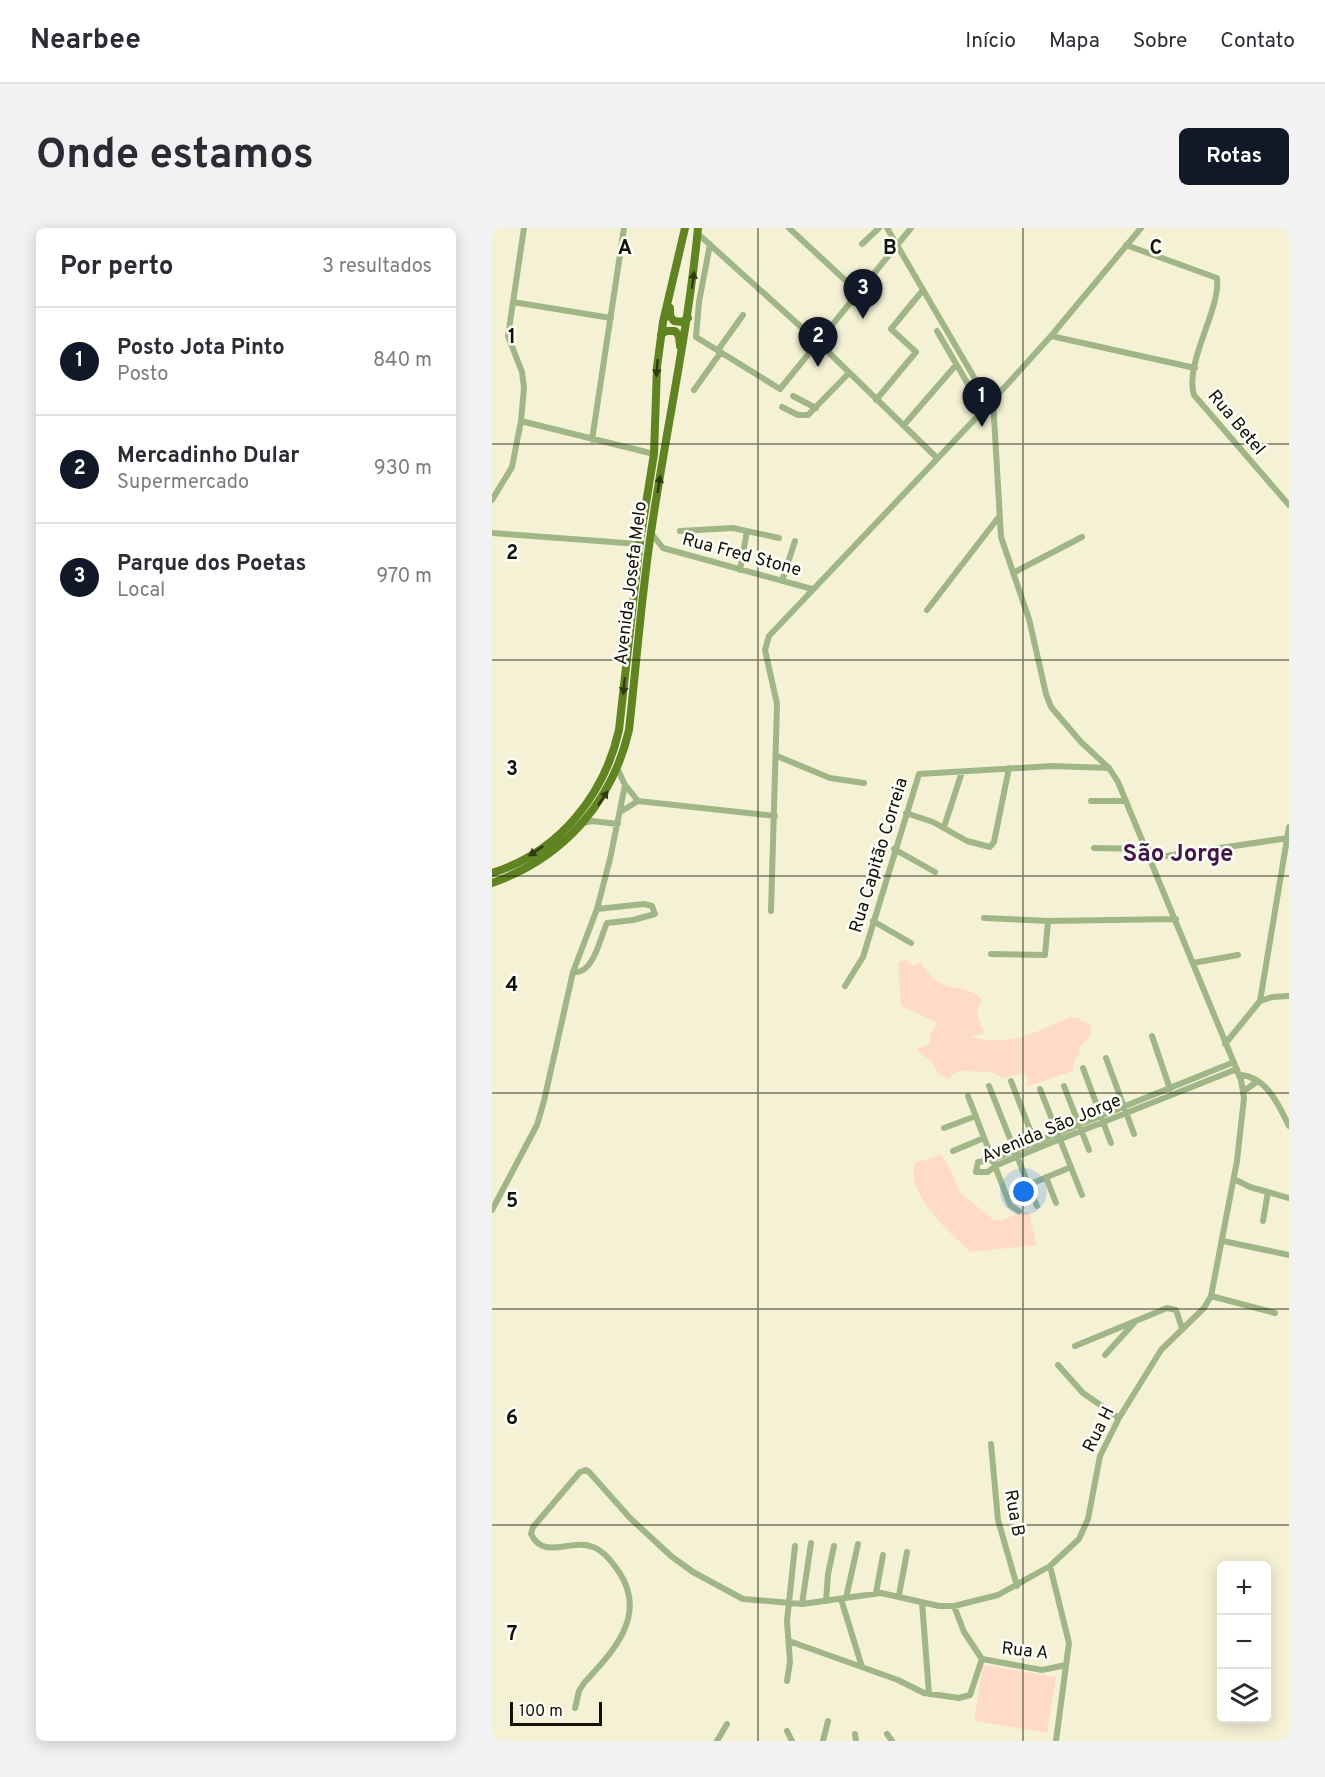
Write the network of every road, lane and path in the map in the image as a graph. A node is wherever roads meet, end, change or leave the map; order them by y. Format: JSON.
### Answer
{"nodes":[{"id":1,"x":524,"y":228,"type":"edge"},
{"id":2,"x":624,"y":228,"type":"edge"},
{"id":3,"x":685,"y":228,"type":"edge"},
{"id":4,"x":789,"y":228,"type":"edge"},
{"id":5,"x":879,"y":228,"type":"edge"},
{"id":6,"x":887,"y":228,"type":"edge"},
{"id":7,"x":911,"y":228,"type":"edge"},
{"id":8,"x":1141,"y":228,"type":"edge"},
{"id":9,"x":698,"y":231,"type":"edge"},
{"id":10,"x":710,"y":244,"type":"junction"},
{"id":11,"x":862,"y":244,"type":"dead end"},
{"id":12,"x":1126,"y":245,"type":"junction"},
{"id":13,"x":897,"y":247,"type":"junction"},
{"id":14,"x":923,"y":290,"type":"junction"},
{"id":15,"x":670,"y":292,"type":"junction"},
{"id":16,"x":859,"y":293,"type":"junction"},
{"id":17,"x":695,"y":301,"type":"junction"},
{"id":18,"x":513,"y":302,"type":"junction"},
{"id":19,"x":743,"y":315,"type":"dead end"},
{"id":20,"x":610,"y":318,"type":"junction"},
{"id":21,"x":688,"y":318,"type":"junction"},
{"id":22,"x":937,"y":331,"type":"dead end"},
{"id":23,"x":661,"y":335,"type":"junction"},
{"id":24,"x":1051,"y":336,"type":"junction"},
{"id":25,"x":820,"y":344,"type":"junction"},
{"id":26,"x":719,"y":351,"type":"junction"},
{"id":27,"x":680,"y":359,"type":"junction"},
{"id":28,"x":956,"y":365,"type":"junction"},
{"id":29,"x":1195,"y":368,"type":"junction"},
{"id":30,"x":849,"y":373,"type":"junction"},
{"id":31,"x":694,"y":390,"type":"dead end"},
{"id":32,"x":976,"y":398,"type":"dead end"},
{"id":33,"x":876,"y":400,"type":"junction"},
{"id":34,"x":991,"y":401,"type":"junction"},
{"id":35,"x":816,"y":408,"type":"junction"},
{"id":36,"x":521,"y":421,"type":"junction"},
{"id":37,"x":904,"y":425,"type":"junction"},
{"id":38,"x":592,"y":440,"type":"junction"},
{"id":39,"x":654,"y":454,"type":"junction"},
{"id":40,"x":937,"y":458,"type":"junction"},
{"id":41,"x":492,"y":500,"type":"edge"},
{"id":42,"x":1289,"y":505,"type":"edge"},
{"id":43,"x":999,"y":517,"type":"junction"},
{"id":44,"x":680,"y":531,"type":"dead end"},
{"id":45,"x":747,"y":531,"type":"junction"},
{"id":46,"x":492,"y":533,"type":"edge"},
{"id":47,"x":651,"y":533,"type":"junction"},
{"id":48,"x":1082,"y":537,"type":"dead end"},
{"id":49,"x":779,"y":538,"type":"dead end"},
{"id":50,"x":795,"y":541,"type":"dead end"},
{"id":51,"x":639,"y":544,"type":"junction"},
{"id":52,"x":663,"y":548,"type":"junction"},
{"id":53,"x":648,"y":555,"type":"junction"},
{"id":54,"x":740,"y":570,"type":"junction"},
{"id":55,"x":1013,"y":573,"type":"junction"},
{"id":56,"x":782,"y":581,"type":"junction"},
{"id":57,"x":812,"y":589,"type":"junction"},
{"id":58,"x":927,"y":610,"type":"dead end"},
{"id":59,"x":777,"y":756,"type":"junction"},
{"id":60,"x":1009,"y":768,"type":"junction"},
{"id":61,"x":1109,"y":768,"type":"junction"},
{"id":62,"x":618,"y":770,"type":"junction"},
{"id":63,"x":962,"y":771,"type":"junction"},
{"id":64,"x":864,"y":783,"type":"dead end"},
{"id":65,"x":625,"y":785,"type":"junction"},
{"id":66,"x":638,"y":801,"type":"junction"},
{"id":67,"x":1091,"y":801,"type":"dead end"},
{"id":68,"x":1126,"y":801,"type":"junction"},
{"id":69,"x":620,"y":812,"type":"junction"},
{"id":70,"x":906,"y":813,"type":"junction"},
{"id":71,"x":775,"y":816,"type":"junction"},
{"id":72,"x":583,"y":824,"type":"junction"},
{"id":73,"x":618,"y":824,"type":"junction"},
{"id":74,"x":944,"y":827,"type":"junction"},
{"id":75,"x":1289,"y":827,"type":"edge"},
{"id":76,"x":1288,"y":838,"type":"edge"},
{"id":77,"x":1094,"y":848,"type":"dead end"},
{"id":78,"x":894,"y":849,"type":"junction"},
{"id":79,"x":1148,"y":849,"type":"junction"},
{"id":80,"x":1152,"y":858,"type":"junction"},
{"id":81,"x":935,"y":872,"type":"dead end"},
{"id":82,"x":492,"y":873,"type":"edge"},
{"id":83,"x":492,"y":883,"type":"edge"},
{"id":84,"x":597,"y":909,"type":"junction"},
{"id":85,"x":771,"y":911,"type":"dead end"},
{"id":86,"x":984,"y":918,"type":"dead end"},
{"id":87,"x":1176,"y":919,"type":"junction"},
{"id":88,"x":873,"y":921,"type":"junction"},
{"id":89,"x":1048,"y":921,"type":"junction"},
{"id":90,"x":911,"y":943,"type":"dead end"},
{"id":91,"x":991,"y":954,"type":"dead end"},
{"id":92,"x":1238,"y":955,"type":"dead end"},
{"id":93,"x":1193,"y":963,"type":"junction"},
{"id":94,"x":573,"y":972,"type":"junction"},
{"id":95,"x":845,"y":986,"type":"dead end"},
{"id":96,"x":1289,"y":996,"type":"edge"},
{"id":97,"x":1260,"y":1001,"type":"junction"},
{"id":98,"x":1152,"y":1036,"type":"dead end"},
{"id":99,"x":1225,"y":1044,"type":"junction"},
{"id":100,"x":1106,"y":1058,"type":"dead end"},
{"id":101,"x":1083,"y":1068,"type":"dead end"},
{"id":102,"x":1237,"y":1070,"type":"junction"},
{"id":103,"x":1011,"y":1082,"type":"dead end"},
{"id":104,"x":1258,"y":1083,"type":"junction"},
{"id":105,"x":989,"y":1086,"type":"dead end"},
{"id":106,"x":1064,"y":1086,"type":"dead end"},
{"id":107,"x":1040,"y":1089,"type":"dead end"},
{"id":108,"x":1174,"y":1090,"type":"junction"},
{"id":109,"x":1244,"y":1091,"type":"junction"},
{"id":110,"x":968,"y":1096,"type":"dead end"},
{"id":111,"x":1125,"y":1110,"type":"junction"},
{"id":112,"x":976,"y":1116,"type":"junction"},
{"id":113,"x":1103,"y":1119,"type":"junction"},
{"id":114,"x":1289,"y":1126,"type":"edge"},
{"id":115,"x":944,"y":1128,"type":"dead end"},
{"id":116,"x":1081,"y":1128,"type":"junction"},
{"id":117,"x":1134,"y":1134,"type":"dead end"},
{"id":118,"x":1059,"y":1136,"type":"junction"},
{"id":119,"x":984,"y":1138,"type":"junction"},
{"id":120,"x":1112,"y":1143,"type":"dead end"},
{"id":121,"x":1037,"y":1145,"type":"junction"},
{"id":122,"x":1089,"y":1150,"type":"dead end"},
{"id":123,"x":953,"y":1151,"type":"dead end"},
{"id":124,"x":1015,"y":1154,"type":"junction"},
{"id":125,"x":994,"y":1163,"type":"junction"},
{"id":126,"x":1071,"y":1167,"type":"junction"},
{"id":127,"x":1046,"y":1177,"type":"junction"},
{"id":128,"x":1234,"y":1179,"type":"junction"},
{"id":129,"x":1028,"y":1185,"type":"junction"},
{"id":130,"x":1268,"y":1192,"type":"junction"},
{"id":131,"x":1082,"y":1195,"type":"dead end"},
{"id":132,"x":1289,"y":1198,"type":"edge"},
{"id":133,"x":1056,"y":1203,"type":"dead end"},
{"id":134,"x":1036,"y":1206,"type":"dead end"},
{"id":135,"x":492,"y":1210,"type":"edge"},
{"id":136,"x":1019,"y":1211,"type":"dead end"},
{"id":137,"x":1263,"y":1221,"type":"dead end"},
{"id":138,"x":1223,"y":1241,"type":"junction"},
{"id":139,"x":1289,"y":1255,"type":"edge"},
{"id":140,"x":1211,"y":1296,"type":"junction"},
{"id":141,"x":1275,"y":1313,"type":"dead end"},
{"id":142,"x":1137,"y":1319,"type":"junction"},
{"id":143,"x":1182,"y":1328,"type":"junction"},
{"id":144,"x":1075,"y":1346,"type":"dead end"},
{"id":145,"x":1106,"y":1355,"type":"dead end"},
{"id":146,"x":1058,"y":1365,"type":"dead end"},
{"id":147,"x":1119,"y":1418,"type":"junction"},
{"id":148,"x":991,"y":1444,"type":"dead end"},
{"id":149,"x":811,"y":1543,"type":"dead end"},
{"id":150,"x":858,"y":1544,"type":"dead end"},
{"id":151,"x":795,"y":1546,"type":"dead end"},
{"id":152,"x":834,"y":1546,"type":"dead end"},
{"id":153,"x":907,"y":1552,"type":"dead end"},
{"id":154,"x":883,"y":1555,"type":"dead end"},
{"id":155,"x":1050,"y":1566,"type":"junction"},
{"id":156,"x":1017,"y":1586,"type":"junction"},
{"id":157,"x":876,"y":1593,"type":"junction"},
{"id":158,"x":899,"y":1595,"type":"junction"},
{"id":159,"x":844,"y":1598,"type":"junction"},
{"id":160,"x":826,"y":1601,"type":"junction"},
{"id":161,"x":922,"y":1602,"type":"junction"},
{"id":162,"x":789,"y":1603,"type":"junction"},
{"id":163,"x":802,"y":1604,"type":"junction"},
{"id":164,"x":954,"y":1606,"type":"junction"},
{"id":165,"x":789,"y":1641,"type":"junction"},
{"id":166,"x":982,"y":1659,"type":"junction"},
{"id":167,"x":1066,"y":1665,"type":"junction"},
{"id":168,"x":862,"y":1667,"type":"junction"},
{"id":169,"x":787,"y":1681,"type":"dead end"},
{"id":170,"x":929,"y":1694,"type":"junction"},
{"id":171,"x":575,"y":1708,"type":"dead end"},
{"id":172,"x":828,"y":1721,"type":"dead end"},
{"id":173,"x":727,"y":1724,"type":"dead end"},
{"id":174,"x":787,"y":1731,"type":"dead end"},
{"id":175,"x":887,"y":1734,"type":"dead end"},
{"id":176,"x":717,"y":1741,"type":"edge"},
{"id":177,"x":792,"y":1741,"type":"edge"},
{"id":178,"x":823,"y":1741,"type":"edge"},
{"id":179,"x":892,"y":1741,"type":"edge"},
{"id":180,"x":1056,"y":1741,"type":"edge"}],
"edges":[{"from":1,"to":18,"type":"street"},
{"from":2,"to":20,"type":"street"},
{"from":3,"to":15,"type":"main road","name":"Avenida Josefa Melo"},
{"from":4,"to":16,"type":"street"},
{"from":5,"to":11,"type":"street"},
{"from":6,"to":13,"type":"street"},
{"from":7,"to":13,"type":"street"},
{"from":8,"to":12,"type":"street"},
{"from":9,"to":10,"type":"street"},
{"from":17,"to":9,"type":"main road","name":"Avenida Josefa Melo","one_way":true},
{"from":10,"to":17,"type":"street"},
{"from":10,"to":25,"type":"street"},
{"from":12,"to":24,"type":"street"},
{"from":12,"to":29,"type":"street","name":"Rua Betel"},
{"from":13,"to":14,"type":"street"},
{"from":13,"to":16,"type":"street"},
{"from":14,"to":33,"type":"street"},
{"from":14,"to":34,"type":"street"},
{"from":15,"to":21,"type":"main road"},
{"from":15,"to":23,"type":"main road","name":"Avenida Josefa Melo"},
{"from":16,"to":25,"type":"street"},
{"from":17,"to":21,"type":"main road","name":"Avenida Josefa Melo"},
{"from":17,"to":26,"type":"street"},
{"from":18,"to":20,"type":"street"},
{"from":18,"to":36,"type":"street"},
{"from":19,"to":26,"type":"street"},
{"from":20,"to":38,"type":"street"},
{"from":21,"to":27,"type":"main road","name":"Avenida Josefa Melo"},
{"from":22,"to":28,"type":"street"},
{"from":23,"to":27,"type":"main road"},
{"from":23,"to":39,"type":"main road","name":"Avenida Josefa Melo","one_way":true},
{"from":24,"to":29,"type":"street"},
{"from":24,"to":34,"type":"street"},
{"from":25,"to":26,"type":"street"},
{"from":25,"to":30,"type":"street"},
{"from":26,"to":31,"type":"street"},
{"from":47,"to":27,"type":"main road","name":"Avenida Josefa Melo","one_way":true},
{"from":28,"to":32,"type":"street"},
{"from":28,"to":37,"type":"street"},
{"from":29,"to":42,"type":"street","name":"Rua Betel"},
{"from":30,"to":33,"type":"street"},
{"from":30,"to":35,"type":"street"},
{"from":33,"to":37,"type":"street"},
{"from":34,"to":40,"type":"street"},
{"from":34,"to":43,"type":"street"},
{"from":35,"to":35,"type":"street"},
{"from":36,"to":38,"type":"street"},
{"from":36,"to":41,"type":"street"},
{"from":37,"to":40,"type":"street"},
{"from":38,"to":39,"type":"street"},
{"from":39,"to":51,"type":"main road","name":"Avenida Josefa Melo"},
{"from":40,"to":57,"type":"street"},
{"from":43,"to":55,"type":"street"},
{"from":43,"to":58,"type":"street"},
{"from":44,"to":45,"type":"street"},
{"from":45,"to":49,"type":"street"},
{"from":45,"to":54,"type":"street"},
{"from":46,"to":51,"type":"street"},
{"from":47,"to":52,"type":"street","name":"Rua Fred Stone"},
{"from":47,"to":53,"type":"main road","name":"Avenida Josefa Melo"},
{"from":48,"to":55,"type":"street"},
{"from":50,"to":56,"type":"street"},
{"from":51,"to":82,"type":"main road","name":"Avenida Josefa Melo","one_way":true},
{"from":52,"to":53,"type":"street","name":"Rua Fred Stone"},
{"from":52,"to":54,"type":"street","name":"Rua Fred Stone"},
{"from":53,"to":62,"type":"main road","name":"Avenida Josefa Melo"},
{"from":54,"to":56,"type":"street","name":"Rua Fred Stone"},
{"from":55,"to":61,"type":"street"},
{"from":56,"to":57,"type":"street","name":"Rua Fred Stone"},
{"from":57,"to":59,"type":"street"},
{"from":59,"to":64,"type":"street"},
{"from":59,"to":71,"type":"street"},
{"from":60,"to":61,"type":"street","name":"Rua Capitão Correia"},
{"from":60,"to":63,"type":"street","name":"Rua Capitão Correia"},
{"from":60,"to":74,"type":"street"},
{"from":61,"to":68,"type":"street"},
{"from":62,"to":65,"type":"street"},
{"from":72,"to":62,"type":"main road","name":"Avenida Josefa Melo","one_way":true},
{"from":63,"to":70,"type":"street","name":"Rua Capitão Correia"},
{"from":63,"to":74,"type":"street"},
{"from":65,"to":66,"type":"street"},
{"from":65,"to":69,"type":"street"},
{"from":66,"to":69,"type":"street"},
{"from":66,"to":71,"type":"street"},
{"from":67,"to":68,"type":"street"},
{"from":68,"to":79,"type":"street"},
{"from":69,"to":73,"type":"street"},
{"from":70,"to":74,"type":"street"},
{"from":70,"to":78,"type":"street","name":"Rua Capitão Correia"},
{"from":71,"to":85,"type":"street"},
{"from":72,"to":73,"type":"street"},
{"from":72,"to":83,"type":"main road","name":"Avenida Josefa Melo"},
{"from":73,"to":84,"type":"street"},
{"from":75,"to":76,"type":"street"},
{"from":76,"to":80,"type":"street"},
{"from":76,"to":97,"type":"street"},
{"from":77,"to":79,"type":"street"},
{"from":78,"to":81,"type":"street"},
{"from":78,"to":88,"type":"street","name":"Rua Capitão Correia"},
{"from":79,"to":80,"type":"street"},
{"from":80,"to":87,"type":"street"},
{"from":84,"to":94,"type":"street"},
{"from":84,"to":94,"type":"street"},
{"from":86,"to":89,"type":"street"},
{"from":87,"to":89,"type":"street"},
{"from":87,"to":93,"type":"street"},
{"from":88,"to":90,"type":"street"},
{"from":88,"to":95,"type":"street","name":"Rua Capitão Correia"},
{"from":89,"to":91,"type":"street"},
{"from":92,"to":93,"type":"street"},
{"from":93,"to":99,"type":"street"},
{"from":94,"to":135,"type":"street"},
{"from":96,"to":97,"type":"street"},
{"from":97,"to":99,"type":"street"},
{"from":98,"to":108,"type":"street"},
{"from":99,"to":102,"type":"street"},
{"from":100,"to":111,"type":"street"},
{"from":101,"to":113,"type":"street"},
{"from":102,"to":104,"type":"street"},
{"from":102,"to":104,"type":"street"},
{"from":102,"to":108,"type":"street","name":"Avenida São Jorge"},
{"from":102,"to":109,"type":"street"},
{"from":103,"to":121,"type":"street"},
{"from":104,"to":109,"type":"street"},
{"from":104,"to":114,"type":"street"},
{"from":105,"to":124,"type":"street"},
{"from":106,"to":116,"type":"street"},
{"from":107,"to":118,"type":"street"},
{"from":108,"to":111,"type":"street","name":"Avenida São Jorge"},
{"from":109,"to":128,"type":"street","name":"Rua H"},
{"from":110,"to":112,"type":"street"},
{"from":111,"to":113,"type":"street","name":"Avenida São Jorge"},
{"from":111,"to":117,"type":"street"},
{"from":112,"to":115,"type":"street"},
{"from":112,"to":119,"type":"street"},
{"from":113,"to":116,"type":"street","name":"Avenida São Jorge"},
{"from":113,"to":120,"type":"street"},
{"from":116,"to":118,"type":"street","name":"Avenida São Jorge"},
{"from":116,"to":122,"type":"street"},
{"from":118,"to":121,"type":"street","name":"Avenida São Jorge"},
{"from":118,"to":126,"type":"street"},
{"from":119,"to":123,"type":"street"},
{"from":119,"to":125,"type":"street"},
{"from":121,"to":124,"type":"street","name":"Avenida São Jorge"},
{"from":124,"to":125,"type":"street","name":"Avenida São Jorge"},
{"from":124,"to":129,"type":"street"},
{"from":125,"to":136,"type":"street"},
{"from":126,"to":127,"type":"street"},
{"from":126,"to":131,"type":"street"},
{"from":127,"to":129,"type":"street"},
{"from":127,"to":133,"type":"street"},
{"from":128,"to":130,"type":"street"},
{"from":128,"to":138,"type":"street","name":"Rua H"},
{"from":129,"to":134,"type":"street"},
{"from":130,"to":132,"type":"street"},
{"from":130,"to":137,"type":"street"},
{"from":138,"to":139,"type":"street"},
{"from":138,"to":140,"type":"street","name":"Rua H"},
{"from":140,"to":141,"type":"street"},
{"from":140,"to":143,"type":"street","name":"Rua H"},
{"from":142,"to":143,"type":"street"},
{"from":142,"to":144,"type":"street"},
{"from":142,"to":145,"type":"street"},
{"from":143,"to":147,"type":"street","name":"Rua H"},
{"from":146,"to":147,"type":"street"},
{"from":147,"to":155,"type":"street","name":"Rua H"},
{"from":148,"to":156,"type":"street","name":"Rua B"},
{"from":149,"to":163,"type":"street"},
{"from":150,"to":159,"type":"street"},
{"from":151,"to":162,"type":"street"},
{"from":152,"to":160,"type":"street"},
{"from":153,"to":158,"type":"street"},
{"from":154,"to":157,"type":"street"},
{"from":155,"to":156,"type":"street","name":"Rua H"},
{"from":155,"to":167,"type":"street"},
{"from":156,"to":164,"type":"street","name":"Rua H"},
{"from":157,"to":158,"type":"street"},
{"from":157,"to":159,"type":"street"},
{"from":158,"to":161,"type":"street"},
{"from":159,"to":160,"type":"street"},
{"from":159,"to":168,"type":"street"},
{"from":160,"to":163,"type":"street"},
{"from":161,"to":164,"type":"street"},
{"from":161,"to":170,"type":"street"},
{"from":162,"to":163,"type":"street"},
{"from":162,"to":165,"type":"street"},
{"from":162,"to":171,"type":"street"},
{"from":164,"to":166,"type":"street"},
{"from":165,"to":168,"type":"street"},
{"from":165,"to":169,"type":"street"},
{"from":166,"to":167,"type":"street","name":"Rua A"},
{"from":166,"to":170,"type":"street"},
{"from":167,"to":180,"type":"street"},
{"from":168,"to":170,"type":"street"},
{"from":172,"to":178,"type":"street"},
{"from":173,"to":176,"type":"street"},
{"from":174,"to":177,"type":"street"},
{"from":175,"to":179,"type":"street"}]}
